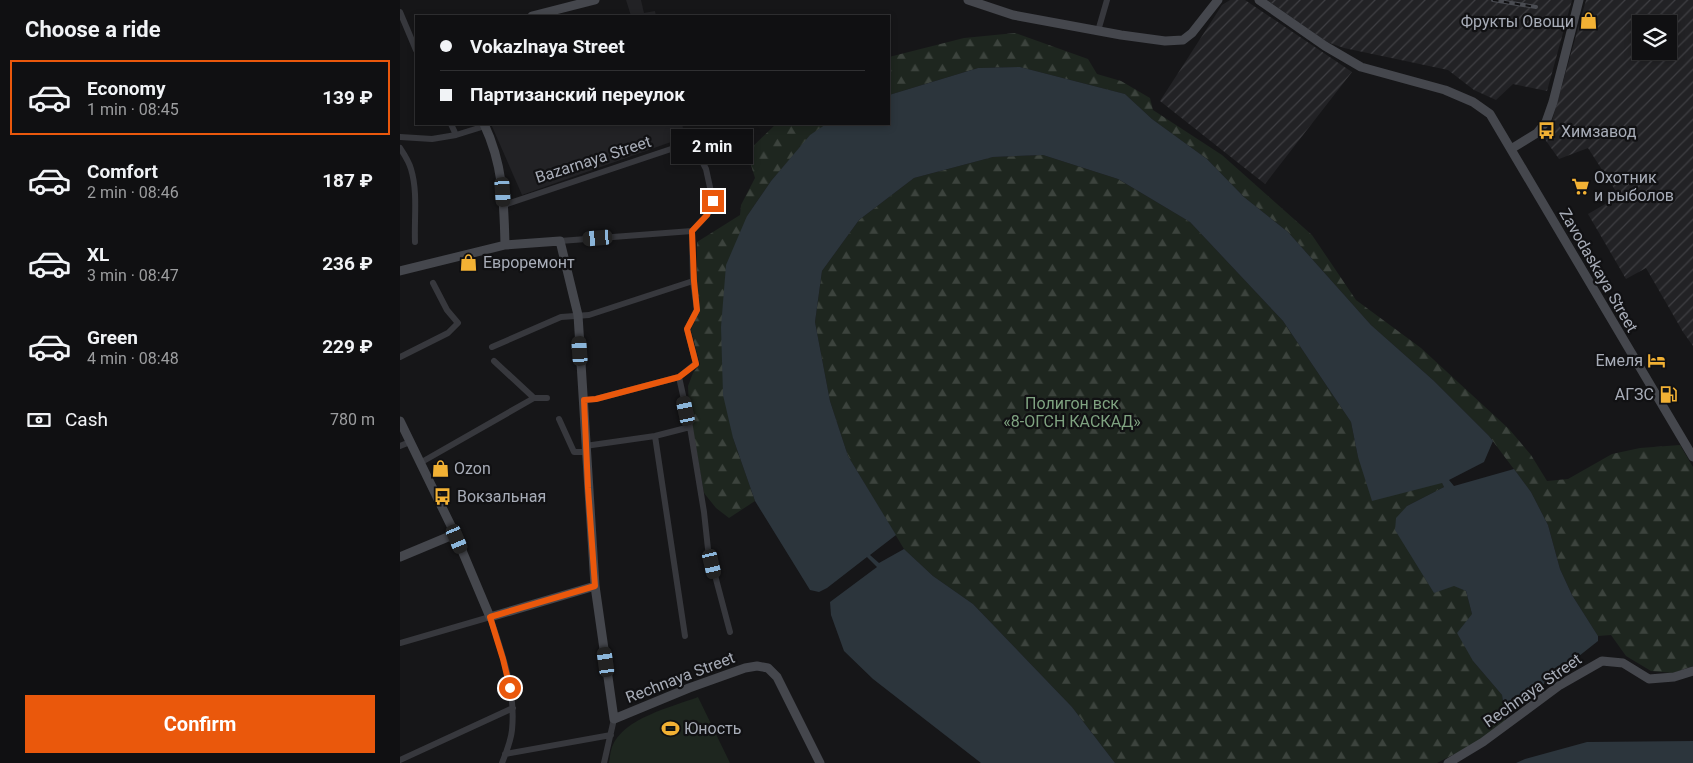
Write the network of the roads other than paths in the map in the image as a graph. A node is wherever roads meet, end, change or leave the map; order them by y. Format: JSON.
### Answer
{"nodes":[{"id":1,"x":968,"y":0,"type":"edge"},
{"id":2,"x":1107,"y":0,"type":"edge"},
{"id":3,"x":1218,"y":0,"type":"edge"},
{"id":4,"x":1259,"y":0,"type":"edge"},
{"id":5,"x":1579,"y":0,"type":"edge"},
{"id":6,"x":590,"y":1,"type":"edge"},
{"id":7,"x":400,"y":12,"type":"edge"},
{"id":8,"x":536,"y":15,"type":"edge"},
{"id":9,"x":1098,"y":31,"type":"junction"},
{"id":10,"x":415,"y":46,"type":"edge"},
{"id":11,"x":451,"y":125,"type":"edge"},
{"id":12,"x":484,"y":125,"type":"edge"},
{"id":13,"x":456,"y":135,"type":"junction"},
{"id":14,"x":400,"y":137,"type":"edge"},
{"id":15,"x":400,"y":148,"type":"edge"},
{"id":16,"x":1511,"y":149,"type":"junction"},
{"id":17,"x":504,"y":205,"type":"junction"},
{"id":18,"x":692,"y":231,"type":"junction"},
{"id":19,"x":560,"y":241,"type":"junction"},
{"id":20,"x":415,"y":242,"type":"dead end"},
{"id":21,"x":505,"y":244,"type":"junction"},
{"id":22,"x":400,"y":271,"type":"edge"},
{"id":23,"x":694,"y":281,"type":"junction"},
{"id":24,"x":433,"y":283,"type":"dead end"},
{"id":25,"x":578,"y":315,"type":"junction"},
{"id":26,"x":492,"y":347,"type":"dead end"},
{"id":27,"x":400,"y":358,"type":"edge"},
{"id":28,"x":494,"y":361,"type":"dead end"},
{"id":29,"x":679,"y":377,"type":"junction"},
{"id":30,"x":534,"y":398,"type":"junction"},
{"id":31,"x":547,"y":398,"type":"dead end"},
{"id":32,"x":584,"y":400,"type":"junction"},
{"id":33,"x":559,"y":419,"type":"dead end"},
{"id":34,"x":400,"y":421,"type":"edge"},
{"id":35,"x":690,"y":427,"type":"junction"},
{"id":36,"x":655,"y":436,"type":"junction"},
{"id":37,"x":410,"y":442,"type":"junction"},
{"id":38,"x":400,"y":446,"type":"edge"},
{"id":39,"x":586,"y":449,"type":"junction"},
{"id":40,"x":1693,"y":457,"type":"edge"},
{"id":41,"x":420,"y":463,"type":"junction"},
{"id":42,"x":455,"y":534,"type":"junction"},
{"id":43,"x":400,"y":557,"type":"edge"},
{"id":44,"x":595,"y":586,"type":"junction"},
{"id":45,"x":490,"y":617,"type":"junction"},
{"id":46,"x":730,"y":632,"type":"dead end"},
{"id":47,"x":684,"y":636,"type":"dead end"},
{"id":48,"x":400,"y":643,"type":"edge"},
{"id":49,"x":1693,"y":671,"type":"edge"},
{"id":50,"x":513,"y":708,"type":"junction"},
{"id":51,"x":614,"y":719,"type":"junction"},
{"id":52,"x":611,"y":736,"type":"junction"},
{"id":53,"x":505,"y":754,"type":"junction"},
{"id":54,"x":400,"y":760,"type":"edge"},
{"id":55,"x":502,"y":763,"type":"edge"},
{"id":56,"x":604,"y":763,"type":"edge"},
{"id":57,"x":820,"y":763,"type":"edge"},
{"id":58,"x":1448,"y":763,"type":"edge"}],
"edges":[{"from":1,"to":9,"type":"main road"},
{"from":2,"to":9,"type":"street"},
{"from":3,"to":9,"type":"main road"},
{"from":4,"to":16,"type":"main road","name":"Zavodaskaya Street"},
{"from":5,"to":16,"type":"main road"},
{"from":6,"to":8,"type":"main road"},
{"from":7,"to":10,"type":"street"},
{"from":11,"to":13,"type":"street"},
{"from":12,"to":13,"type":"street"},
{"from":12,"to":17,"type":"main road"},
{"from":13,"to":14,"type":"street"},
{"from":15,"to":20,"type":"street"},
{"from":16,"to":40,"type":"main road","name":"Zavodaskaya Street"},
{"from":17,"to":18,"type":"street","name":"Bazarnaya Street"},
{"from":17,"to":21,"type":"main road"},
{"from":18,"to":19,"type":"street"},
{"from":18,"to":23,"type":"street"},
{"from":19,"to":21,"type":"main road"},
{"from":19,"to":25,"type":"main road"},
{"from":21,"to":22,"type":"main road"},
{"from":23,"to":25,"type":"street"},
{"from":23,"to":29,"type":"street"},
{"from":24,"to":27,"type":"street"},
{"from":25,"to":26,"type":"street"},
{"from":25,"to":32,"type":"main road"},
{"from":28,"to":30,"type":"street"},
{"from":29,"to":32,"type":"street"},
{"from":29,"to":35,"type":"street"},
{"from":30,"to":31,"type":"street"},
{"from":30,"to":41,"type":"street"},
{"from":32,"to":39,"type":"main road"},
{"from":33,"to":39,"type":"street"},
{"from":34,"to":37,"type":"main road"},
{"from":35,"to":36,"type":"street"},
{"from":35,"to":46,"type":"street"},
{"from":36,"to":39,"type":"street"},
{"from":36,"to":47,"type":"street"},
{"from":37,"to":38,"type":"street"},
{"from":37,"to":41,"type":"main road"},
{"from":39,"to":44,"type":"main road"},
{"from":41,"to":42,"type":"main road"},
{"from":42,"to":43,"type":"main road"},
{"from":42,"to":45,"type":"main road"},
{"from":44,"to":45,"type":"main road"},
{"from":44,"to":51,"type":"main road"},
{"from":45,"to":48,"type":"street"},
{"from":45,"to":50,"type":"street"},
{"from":49,"to":58,"type":"main road","name":"Rechnaya Street"},
{"from":50,"to":53,"type":"street"},
{"from":50,"to":54,"type":"street"},
{"from":51,"to":52,"type":"street"},
{"from":51,"to":57,"type":"main road","name":"Rechnaya Street"},
{"from":52,"to":53,"type":"street"},
{"from":52,"to":56,"type":"street"},
{"from":53,"to":55,"type":"street"}]}
